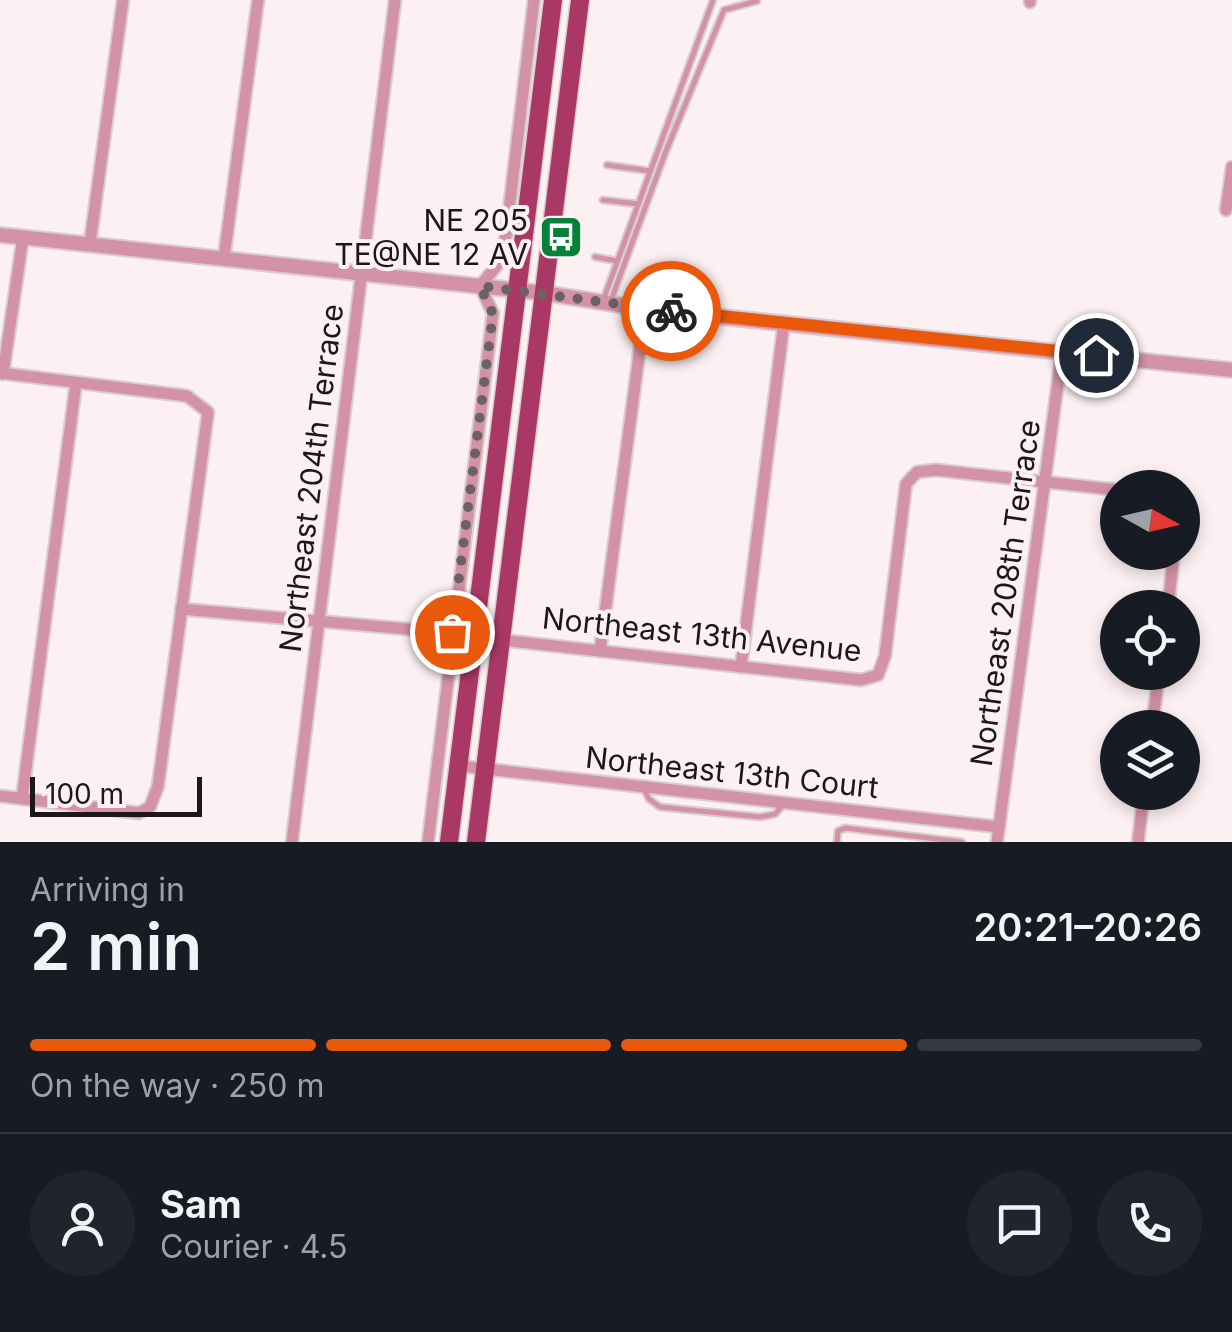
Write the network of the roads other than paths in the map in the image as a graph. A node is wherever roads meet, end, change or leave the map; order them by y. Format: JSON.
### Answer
{"nodes":[{"id":1,"x":123,"y":0,"type":"edge"},
{"id":2,"x":258,"y":0,"type":"edge"},
{"id":3,"x":395,"y":0,"type":"edge"},
{"id":4,"x":534,"y":0,"type":"edge"},
{"id":5,"x":553,"y":0,"type":"edge"},
{"id":6,"x":580,"y":0,"type":"edge"},
{"id":7,"x":712,"y":0,"type":"edge"},
{"id":8,"x":757,"y":1,"type":"edge"},
{"id":9,"x":608,"y":165,"type":"dead end"},
{"id":10,"x":1232,"y":167,"type":"edge"},
{"id":11,"x":650,"y":170,"type":"junction"},
{"id":12,"x":603,"y":200,"type":"dead end"},
{"id":13,"x":638,"y":204,"type":"junction"},
{"id":14,"x":1226,"y":210,"type":"dead end"},
{"id":15,"x":0,"y":234,"type":"edge"},
{"id":16,"x":23,"y":237,"type":"junction"},
{"id":17,"x":90,"y":243,"type":"junction"},
{"id":18,"x":595,"y":257,"type":"dead end"},
{"id":19,"x":224,"y":258,"type":"junction"},
{"id":20,"x":617,"y":262,"type":"junction"},
{"id":21,"x":362,"y":273,"type":"junction"},
{"id":22,"x":480,"y":286,"type":"junction"},
{"id":23,"x":518,"y":290,"type":"junction"},
{"id":24,"x":544,"y":293,"type":"junction"},
{"id":25,"x":606,"y":302,"type":"junction"},
{"id":26,"x":645,"y":309,"type":"junction"},
{"id":27,"x":784,"y":322,"type":"junction"},
{"id":28,"x":1062,"y":352,"type":"junction"},
{"id":29,"x":1232,"y":370,"type":"edge"},
{"id":30,"x":2,"y":374,"type":"edge"},
{"id":31,"x":76,"y":383,"type":"junction"},
{"id":32,"x":1046,"y":482,"type":"junction"},
{"id":33,"x":1100,"y":488,"type":"edge"},
{"id":34,"x":181,"y":609,"type":"junction"},
{"id":35,"x":319,"y":621,"type":"junction"},
{"id":36,"x":452,"y":632,"type":"junction"},
{"id":37,"x":501,"y":640,"type":"junction"},
{"id":38,"x":600,"y":651,"type":"junction"},
{"id":39,"x":742,"y":668,"type":"junction"},
{"id":40,"x":460,"y":766,"type":"junction"},
{"id":41,"x":486,"y":769,"type":"junction"},
{"id":42,"x":0,"y":796,"type":"edge"},
{"id":43,"x":22,"y":799,"type":"junction"},
{"id":44,"x":1142,"y":810,"type":"edge"},
{"id":45,"x":999,"y":827,"type":"junction"},
{"id":46,"x":292,"y":842,"type":"edge"},
{"id":47,"x":428,"y":842,"type":"edge"},
{"id":48,"x":449,"y":842,"type":"edge"},
{"id":49,"x":476,"y":842,"type":"edge"},
{"id":50,"x":837,"y":842,"type":"edge"},
{"id":51,"x":962,"y":842,"type":"edge"},
{"id":52,"x":997,"y":842,"type":"edge"},
{"id":53,"x":1138,"y":842,"type":"edge"}],
"edges":[{"from":1,"to":17,"type":"street"},
{"from":2,"to":19,"type":"street"},
{"from":3,"to":21,"type":"street","name":"Northeast 204th Terrace"},
{"from":4,"to":22,"type":"street"},
{"from":5,"to":23,"type":"main road"},
{"from":6,"to":24,"type":"main road"},
{"from":7,"to":11,"type":"lane"},
{"from":8,"to":25,"type":"lane"},
{"from":9,"to":11,"type":"lane"},
{"from":10,"to":14,"type":"street"},
{"from":11,"to":13,"type":"lane"},
{"from":12,"to":13,"type":"lane"},
{"from":13,"to":20,"type":"lane"},
{"from":15,"to":16,"type":"street"},
{"from":16,"to":17,"type":"street"},
{"from":16,"to":30,"type":"street"},
{"from":17,"to":19,"type":"street"},
{"from":18,"to":20,"type":"lane"},
{"from":19,"to":21,"type":"street"},
{"from":20,"to":25,"type":"lane"},
{"from":21,"to":22,"type":"street"},
{"from":21,"to":35,"type":"street","name":"Northeast 204th Terrace"},
{"from":22,"to":23,"type":"street"},
{"from":22,"to":36,"type":"street"},
{"from":23,"to":24,"type":"street"},
{"from":23,"to":40,"type":"main road"},
{"from":24,"to":25,"type":"street"},
{"from":24,"to":37,"type":"main road"},
{"from":25,"to":26,"type":"street"},
{"from":26,"to":27,"type":"street"},
{"from":26,"to":38,"type":"street"},
{"from":27,"to":28,"type":"street"},
{"from":27,"to":39,"type":"street"},
{"from":28,"to":29,"type":"street"},
{"from":28,"to":32,"type":"street","name":"Northeast 208th Terrace"},
{"from":30,"to":31,"type":"street"},
{"from":31,"to":34,"type":"street"},
{"from":31,"to":43,"type":"street"},
{"from":32,"to":33,"type":"street"},
{"from":32,"to":39,"type":"street","name":"Northeast 13th Avenue"},
{"from":32,"to":45,"type":"street","name":"Northeast 208th Terrace"},
{"from":34,"to":35,"type":"street"},
{"from":34,"to":43,"type":"street"},
{"from":35,"to":36,"type":"street"},
{"from":35,"to":46,"type":"street","name":"Northeast 204th Terrace"},
{"from":36,"to":47,"type":"street"},
{"from":37,"to":38,"type":"street","name":"Northeast 13th Avenue"},
{"from":37,"to":41,"type":"main road"},
{"from":38,"to":39,"type":"street","name":"Northeast 13th Avenue"},
{"from":40,"to":41,"type":"street","name":"Northeast 13th Court"},
{"from":40,"to":48,"type":"main road"},
{"from":41,"to":45,"type":"street","name":"Northeast 13th Court"},
{"from":41,"to":49,"type":"main road"},
{"from":42,"to":43,"type":"street"},
{"from":44,"to":53,"type":"street"},
{"from":45,"to":52,"type":"street","name":"Northeast 208th Terrace"},
{"from":50,"to":51,"type":"lane"}]}
